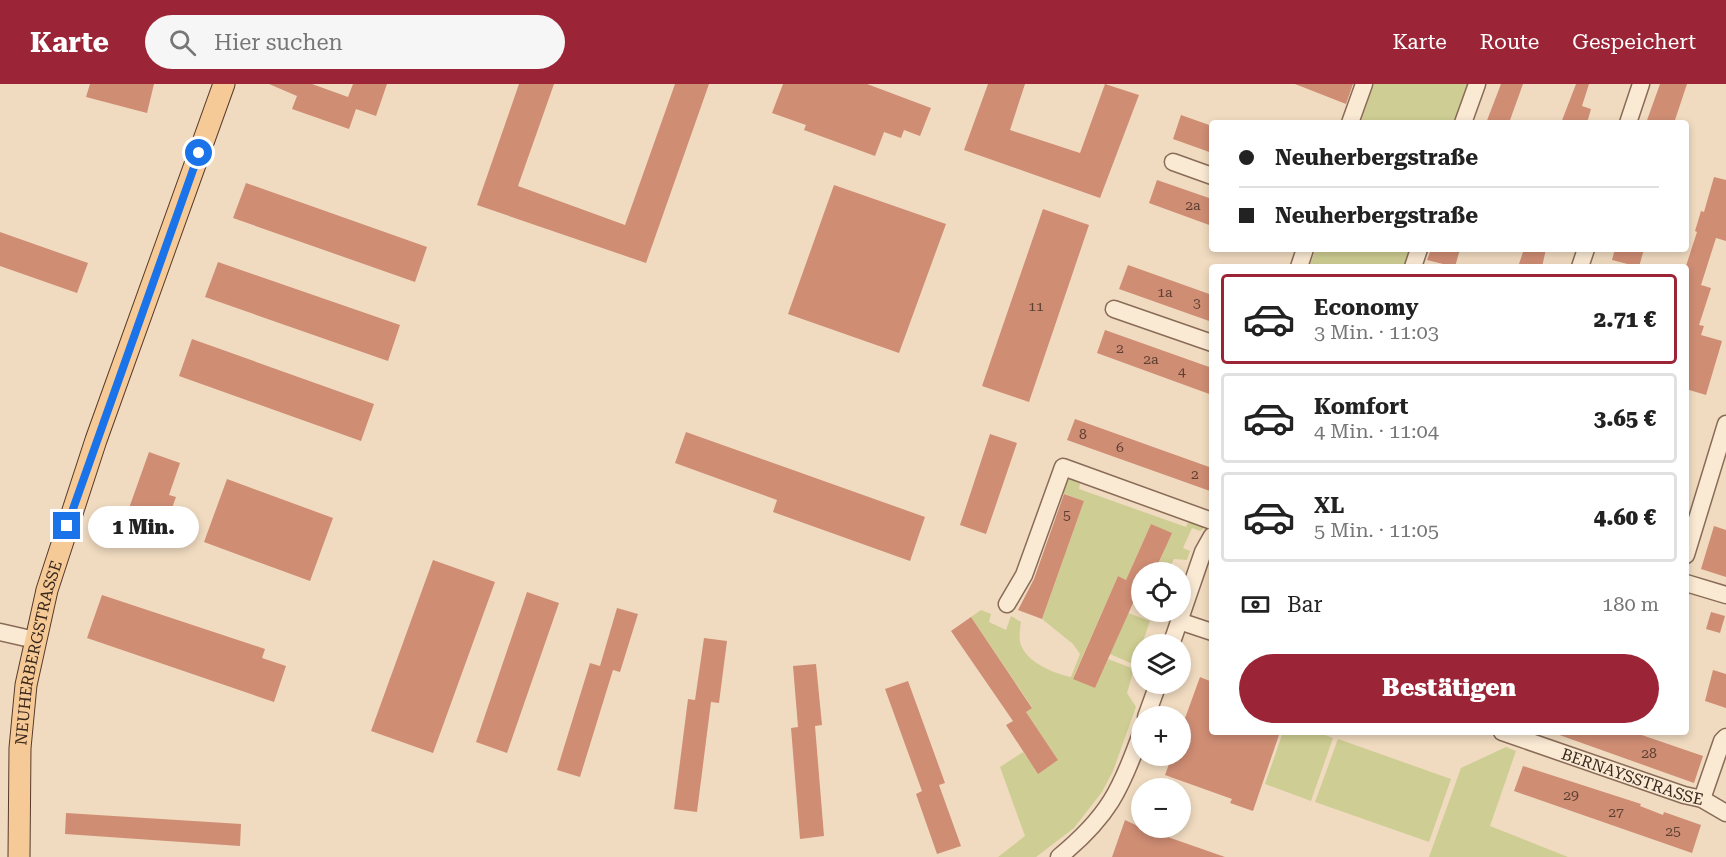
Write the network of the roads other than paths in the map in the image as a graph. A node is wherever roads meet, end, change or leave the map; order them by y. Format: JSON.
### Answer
{"nodes":[{"id":1,"x":224,"y":84,"type":"edge"},
{"id":2,"x":1364,"y":84,"type":"edge"},
{"id":3,"x":1477,"y":84,"type":"edge"},
{"id":4,"x":1641,"y":84,"type":"edge"},
{"id":5,"x":1351,"y":120,"type":"edge"},
{"id":6,"x":1464,"y":120,"type":"edge"},
{"id":7,"x":1629,"y":120,"type":"edge"},
{"id":8,"x":1173,"y":162,"type":"dead end"},
{"id":9,"x":1209,"y":175,"type":"edge"},
{"id":10,"x":1114,"y":309,"type":"dead end"},
{"id":11,"x":1209,"y":342,"type":"edge"},
{"id":12,"x":1726,"y":424,"type":"edge"},
{"id":13,"x":1209,"y":520,"type":"edge"},
{"id":14,"x":1209,"y":541,"type":"edge"},
{"id":15,"x":1689,"y":545,"type":"edge"},
{"id":16,"x":1689,"y":584,"type":"edge"},
{"id":17,"x":1191,"y":586,"type":"edge"},
{"id":18,"x":1726,"y":595,"type":"edge"},
{"id":19,"x":1007,"y":604,"type":"dead end"},
{"id":20,"x":1182,"y":622,"type":"edge"},
{"id":21,"x":1209,"y":631,"type":"edge"},
{"id":22,"x":0,"y":633,"type":"edge"},
{"id":23,"x":35,"y":640,"type":"junction"},
{"id":24,"x":1511,"y":735,"type":"edge"},
{"id":25,"x":1726,"y":737,"type":"edge"},
{"id":26,"x":1131,"y":762,"type":"edge"},
{"id":27,"x":1702,"y":799,"type":"junction"},
{"id":28,"x":1726,"y":813,"type":"edge"},
{"id":29,"x":19,"y":857,"type":"edge"},
{"id":30,"x":1059,"y":857,"type":"edge"}],
"edges":[{"from":1,"to":23,"type":"main road","name":"NEUHERBERGSTRASSE"},
{"from":2,"to":5,"type":"street"},
{"from":3,"to":6,"type":"street"},
{"from":4,"to":7,"type":"street"},
{"from":8,"to":9,"type":"street"},
{"from":10,"to":11,"type":"street"},
{"from":12,"to":15,"type":"street"},
{"from":13,"to":19,"type":"street"},
{"from":14,"to":17,"type":"street"},
{"from":16,"to":18,"type":"street"},
{"from":20,"to":21,"type":"street"},
{"from":22,"to":23,"type":"street"},
{"from":23,"to":29,"type":"main road","name":"NEUHERBERGSTRASSE"},
{"from":24,"to":27,"type":"street","name":"BERNAYSSTRASSE"},
{"from":25,"to":27,"type":"street"},
{"from":26,"to":30,"type":"street"},
{"from":27,"to":28,"type":"street","name":"BERNAYSSTRASSE"}]}
